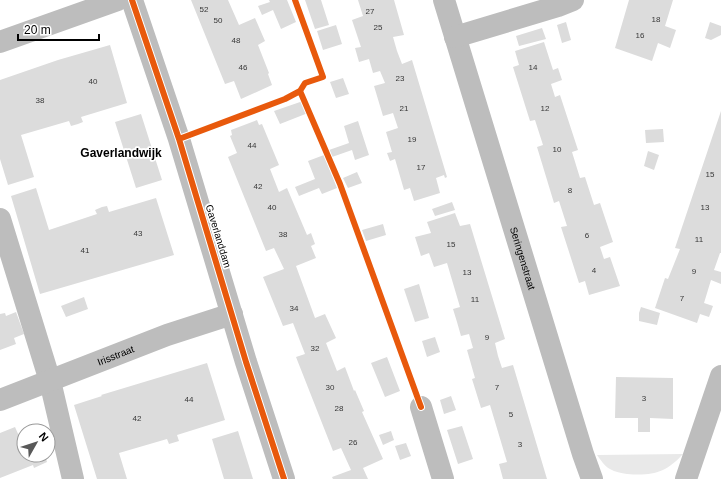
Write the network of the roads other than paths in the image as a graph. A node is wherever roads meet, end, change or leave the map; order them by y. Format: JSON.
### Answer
{"nodes":[{"id":1,"x":118,"y":0,"type":"edge"},
{"id":2,"x":132,"y":0,"type":"edge"},
{"id":3,"x":444,"y":0,"type":"edge"},
{"id":4,"x":573,"y":0,"type":"edge"},
{"id":5,"x":455,"y":37,"type":"junction"},
{"id":6,"x":0,"y":42,"type":"edge"},
{"id":7,"x":0,"y":219,"type":"edge"},
{"id":8,"x":232,"y":314,"type":"junction"},
{"id":9,"x":721,"y":376,"type":"edge"},
{"id":10,"x":50,"y":381,"type":"junction"},
{"id":11,"x":0,"y":400,"type":"edge"},
{"id":12,"x":421,"y":407,"type":"dead end"},
{"id":13,"x":73,"y":479,"type":"edge"},
{"id":14,"x":284,"y":479,"type":"edge"},
{"id":15,"x":443,"y":479,"type":"edge"},
{"id":16,"x":592,"y":479,"type":"edge"},
{"id":17,"x":686,"y":479,"type":"edge"}],
"edges":[{"from":1,"to":6,"type":"street"},
{"from":2,"to":8,"type":"street","name":"Gaverlanddam"},
{"from":3,"to":5,"type":"street","name":"Seringenstraat"},
{"from":4,"to":5,"type":"street"},
{"from":5,"to":16,"type":"street","name":"Seringenstraat"},
{"from":7,"to":10,"type":"street"},
{"from":8,"to":10,"type":"street","name":"Irisstraat"},
{"from":8,"to":14,"type":"street","name":"Gaverlanddam"},
{"from":9,"to":17,"type":"street"},
{"from":10,"to":11,"type":"street","name":"Irisstraat"},
{"from":10,"to":13,"type":"street"},
{"from":12,"to":15,"type":"street"}]}
